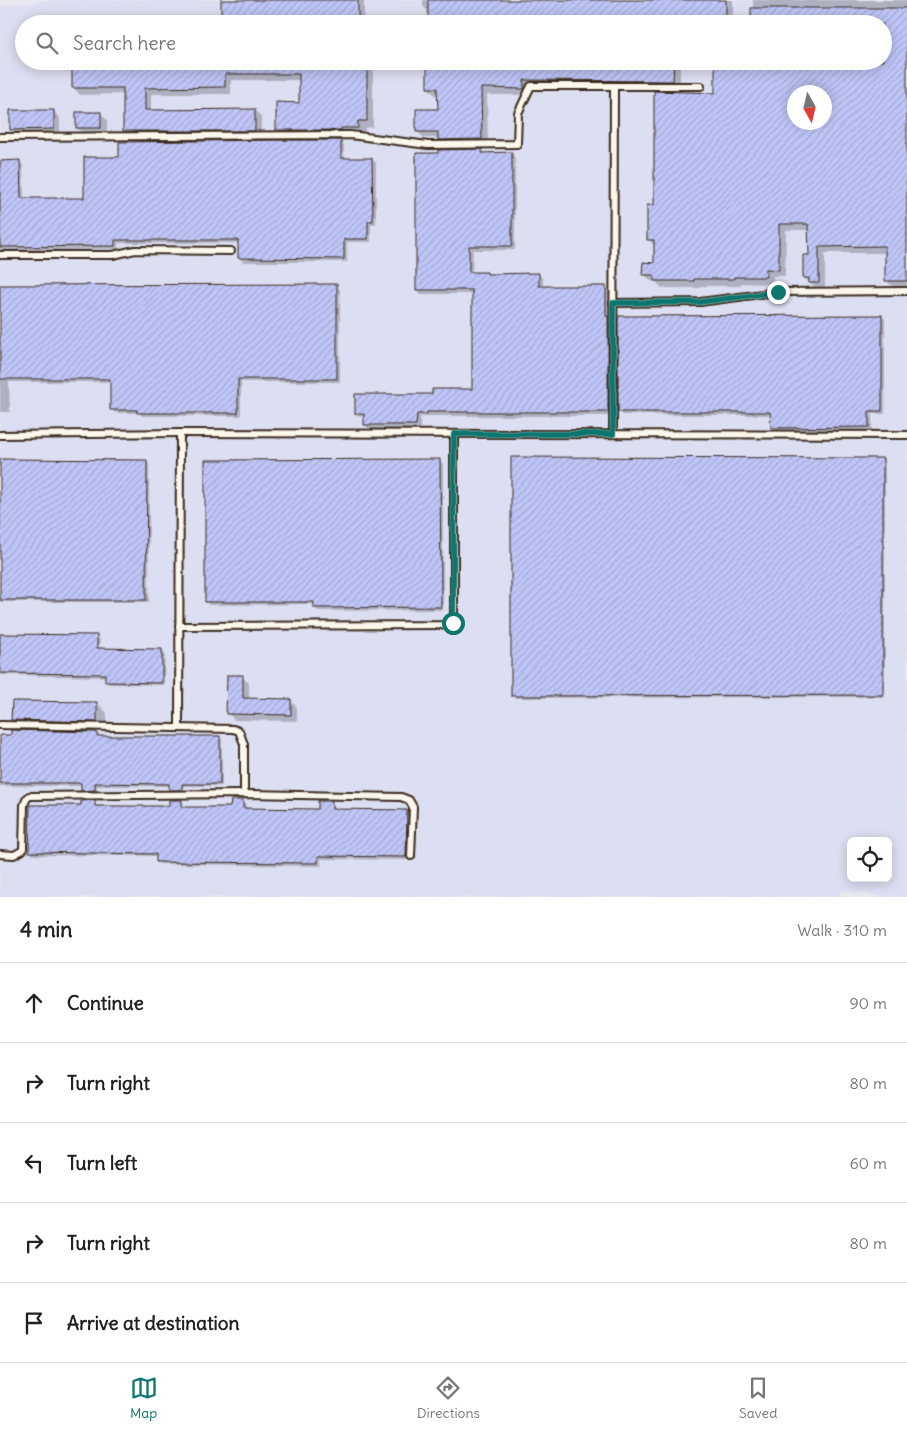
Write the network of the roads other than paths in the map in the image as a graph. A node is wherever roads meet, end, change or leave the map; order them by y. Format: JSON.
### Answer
{"nodes":[{"id":1,"x":614,"y":86,"type":"junction"},
{"id":2,"x":701,"y":86,"type":"dead end"},
{"id":3,"x":0,"y":137,"type":"edge"},
{"id":4,"x":231,"y":251,"type":"dead end"},
{"id":5,"x":0,"y":255,"type":"edge"},
{"id":6,"x":907,"y":291,"type":"edge"},
{"id":7,"x":613,"y":303,"type":"junction"},
{"id":8,"x":180,"y":433,"type":"junction"},
{"id":9,"x":454,"y":434,"type":"junction"},
{"id":10,"x":613,"y":434,"type":"junction"},
{"id":11,"x":0,"y":435,"type":"edge"},
{"id":12,"x":907,"y":435,"type":"edge"},
{"id":13,"x":179,"y":626,"type":"junction"},
{"id":14,"x":0,"y":725,"type":"edge"},
{"id":15,"x":178,"y":727,"type":"junction"},
{"id":16,"x":244,"y":794,"type":"junction"},
{"id":17,"x":0,"y":854,"type":"edge"},
{"id":18,"x":411,"y":856,"type":"dead end"}],
"edges":[{"from":1,"to":2,"type":"lane"},
{"from":1,"to":3,"type":"lane"},
{"from":1,"to":7,"type":"lane"},
{"from":4,"to":5,"type":"lane"},
{"from":6,"to":7,"type":"lane"},
{"from":7,"to":10,"type":"lane"},
{"from":8,"to":9,"type":"lane"},
{"from":8,"to":11,"type":"lane"},
{"from":8,"to":13,"type":"lane"},
{"from":9,"to":10,"type":"lane"},
{"from":9,"to":13,"type":"lane"},
{"from":10,"to":12,"type":"lane"},
{"from":13,"to":15,"type":"lane"},
{"from":14,"to":15,"type":"lane"},
{"from":15,"to":16,"type":"lane"},
{"from":16,"to":17,"type":"lane"},
{"from":16,"to":18,"type":"lane"}]}
